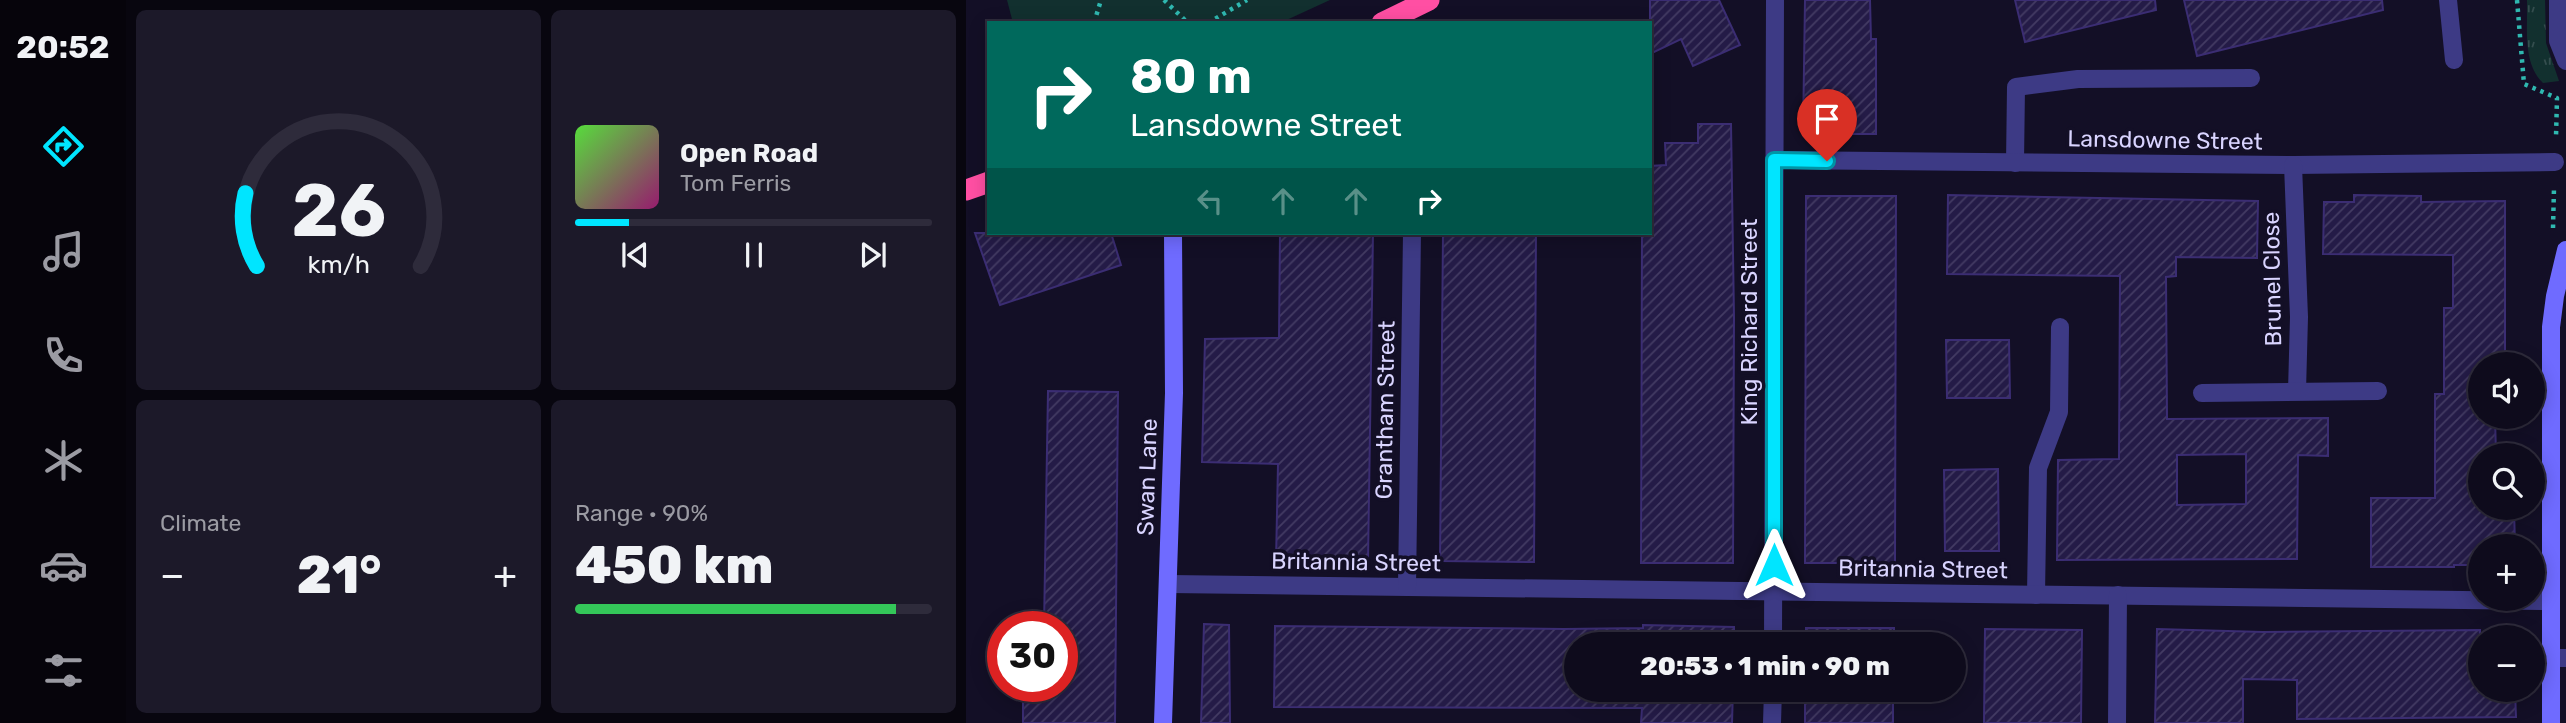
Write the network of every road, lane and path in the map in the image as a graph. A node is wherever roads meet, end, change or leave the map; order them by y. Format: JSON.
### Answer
{"nodes":[{"id":1,"x":1101,"y":0,"type":"edge"},
{"id":2,"x":1164,"y":0,"type":"edge"},
{"id":3,"x":1247,"y":0,"type":"edge"},
{"id":4,"x":1429,"y":0,"type":"edge"},
{"id":5,"x":1775,"y":0,"type":"edge"},
{"id":6,"x":2448,"y":0,"type":"edge"},
{"id":7,"x":2558,"y":0,"type":"edge"},
{"id":8,"x":1395,"y":20,"type":"edge"},
{"id":9,"x":1095,"y":21,"type":"edge"},
{"id":10,"x":1186,"y":21,"type":"edge"},
{"id":11,"x":1212,"y":21,"type":"edge"},
{"id":12,"x":2454,"y":60,"type":"dead end"},
{"id":13,"x":2566,"y":61,"type":"edge"},
{"id":14,"x":2251,"y":78,"type":"dead end"},
{"id":15,"x":1774,"y":160,"type":"junction"},
{"id":16,"x":2555,"y":162,"type":"dead end"},
{"id":17,"x":2015,"y":163,"type":"junction"},
{"id":18,"x":2293,"y":165,"type":"junction"},
{"id":19,"x":987,"y":183,"type":"edge"},
{"id":20,"x":966,"y":190,"type":"edge"},
{"id":21,"x":1173,"y":235,"type":"edge"},
{"id":22,"x":1412,"y":235,"type":"edge"},
{"id":23,"x":2566,"y":250,"type":"edge"},
{"id":24,"x":2060,"y":327,"type":"dead end"},
{"id":25,"x":2297,"y":391,"type":"junction"},
{"id":26,"x":2378,"y":391,"type":"dead end"},
{"id":27,"x":2202,"y":393,"type":"dead end"},
{"id":28,"x":2558,"y":530,"type":"edge"},
{"id":29,"x":1169,"y":584,"type":"junction"},
{"id":30,"x":1407,"y":587,"type":"junction"},
{"id":31,"x":1774,"y":592,"type":"junction"},
{"id":32,"x":2036,"y":595,"type":"junction"},
{"id":33,"x":2118,"y":596,"type":"junction"},
{"id":34,"x":2550,"y":601,"type":"junction"},
{"id":35,"x":1773,"y":632,"type":"edge"},
{"id":36,"x":2558,"y":658,"type":"edge"},
{"id":37,"x":1773,"y":702,"type":"edge"},
{"id":38,"x":1163,"y":723,"type":"edge"},
{"id":39,"x":1772,"y":723,"type":"edge"},
{"id":40,"x":2117,"y":723,"type":"edge"},
{"id":41,"x":2552,"y":723,"type":"edge"}],
"edges":[{"from":1,"to":9,"type":"path"},
{"from":2,"to":10,"type":"path"},
{"from":3,"to":11,"type":"path"},
{"from":4,"to":8,"type":"highway"},
{"from":5,"to":15,"type":"street","name":"King Richard Street"},
{"from":6,"to":12,"type":"street"},
{"from":7,"to":13,"type":"street"},
{"from":14,"to":17,"type":"street"},
{"from":15,"to":17,"type":"street","name":"Lansdowne Street"},
{"from":15,"to":31,"type":"street","name":"King Richard Street"},
{"from":16,"to":18,"type":"street","name":"Lansdowne Street"},
{"from":17,"to":18,"type":"street","name":"Lansdowne Street"},
{"from":18,"to":25,"type":"street","name":"Brunel Close"},
{"from":19,"to":20,"type":"highway"},
{"from":21,"to":29,"type":"main road","name":"Swan Lane"},
{"from":22,"to":30,"type":"street","name":"Grantham Street"},
{"from":23,"to":28,"type":"main road"},
{"from":24,"to":32,"type":"street"},
{"from":25,"to":26,"type":"street"},
{"from":25,"to":27,"type":"street"},
{"from":28,"to":34,"type":"main road"},
{"from":29,"to":30,"type":"street","name":"Britannia Street"},
{"from":29,"to":38,"type":"main road","name":"Swan Lane"},
{"from":30,"to":31,"type":"street","name":"Britannia Street"},
{"from":31,"to":32,"type":"street","name":"Britannia Street"},
{"from":31,"to":35,"type":"street","name":"King Richard Street"},
{"from":32,"to":33,"type":"street","name":"Britannia Street"},
{"from":33,"to":34,"type":"street","name":"Britannia Street"},
{"from":33,"to":40,"type":"street"},
{"from":34,"to":36,"type":"main road"},
{"from":36,"to":41,"type":"main road"},
{"from":37,"to":39,"type":"street"}]}
